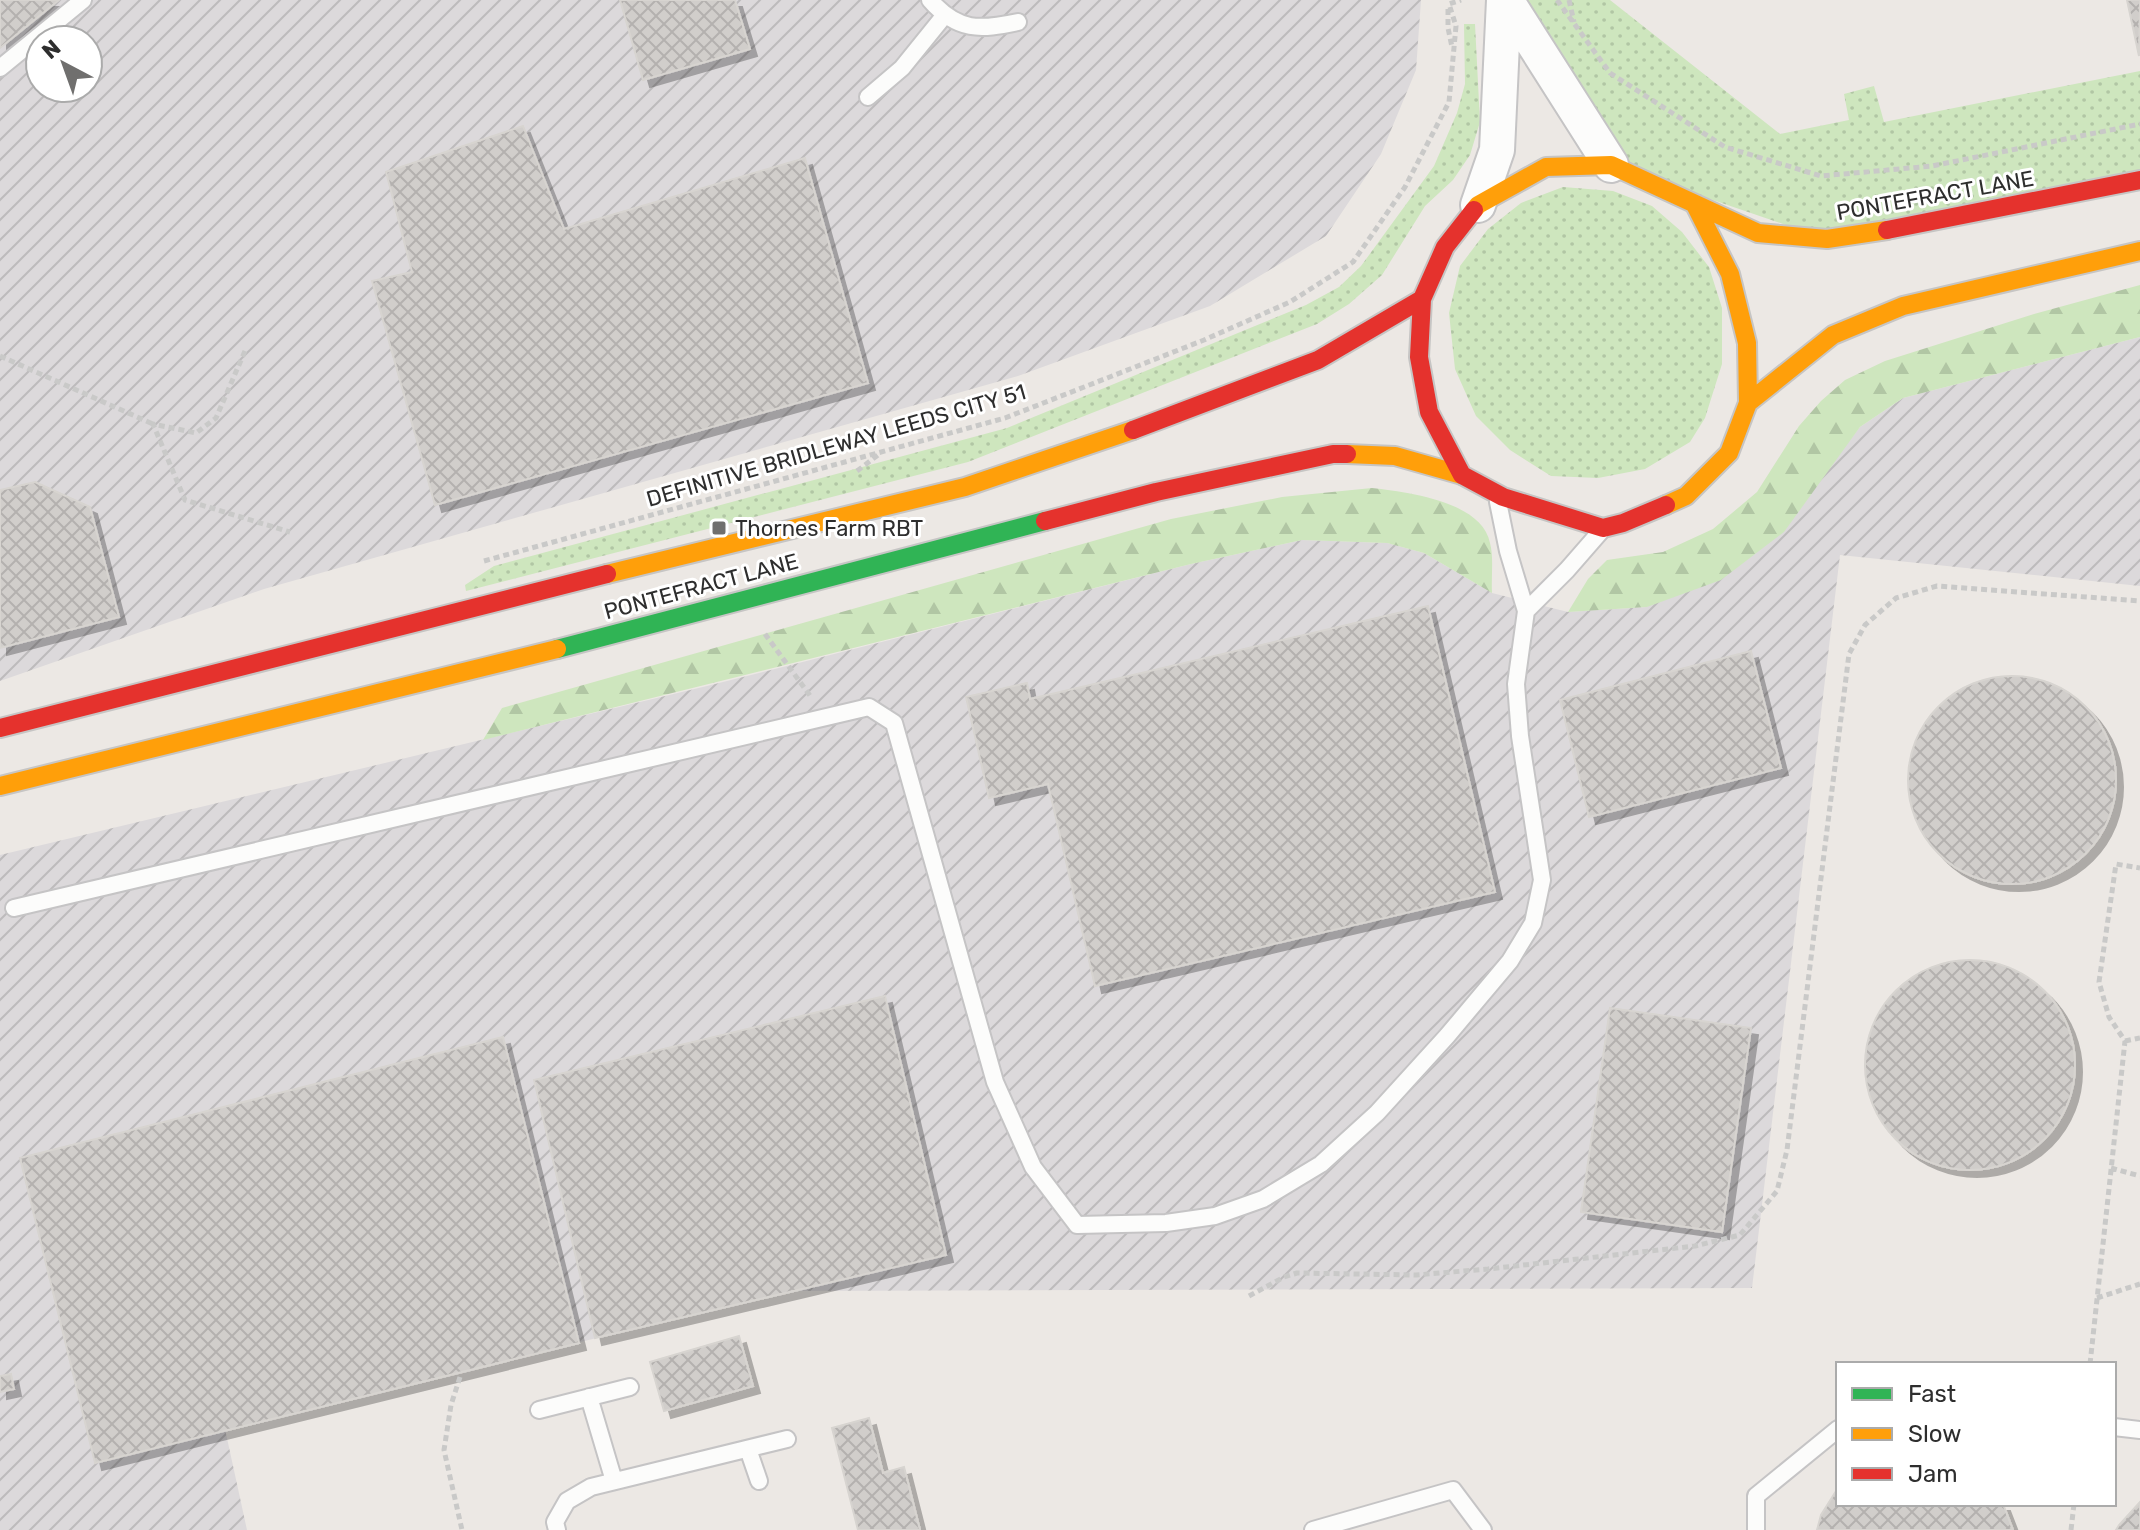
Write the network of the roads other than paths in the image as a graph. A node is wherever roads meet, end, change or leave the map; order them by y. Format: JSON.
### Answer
{"nodes":[{"id":1,"x":83,"y":0,"type":"edge"},
{"id":2,"x":930,"y":0,"type":"edge"},
{"id":3,"x":1505,"y":0,"type":"edge"},
{"id":4,"x":944,"y":16,"type":"junction"},
{"id":5,"x":1018,"y":22,"type":"dead end"},
{"id":6,"x":0,"y":68,"type":"edge"},
{"id":7,"x":868,"y":97,"type":"dead end"},
{"id":8,"x":1611,"y":165,"type":"junction"},
{"id":9,"x":2140,"y":180,"type":"edge"},
{"id":10,"x":1478,"y":205,"type":"junction"},
{"id":11,"x":1695,"y":205,"type":"junction"},
{"id":12,"x":2140,"y":251,"type":"edge"},
{"id":13,"x":1422,"y":299,"type":"junction"},
{"id":14,"x":1748,"y":403,"type":"junction"},
{"id":15,"x":1462,"y":475,"type":"junction"},
{"id":16,"x":1496,"y":493,"type":"junction"},
{"id":17,"x":1603,"y":528,"type":"junction"},
{"id":18,"x":1526,"y":611,"type":"junction"},
{"id":19,"x":0,"y":728,"type":"edge"},
{"id":20,"x":0,"y":786,"type":"edge"},
{"id":21,"x":14,"y":908,"type":"dead end"},
{"id":22,"x":630,"y":1387,"type":"dead end"},
{"id":23,"x":589,"y":1397,"type":"junction"},
{"id":24,"x":539,"y":1410,"type":"dead end"},
{"id":25,"x":2116,"y":1427,"type":"edge"},
{"id":26,"x":2140,"y":1430,"type":"edge"},
{"id":27,"x":1836,"y":1431,"type":"edge"},
{"id":28,"x":787,"y":1439,"type":"dead end"},
{"id":29,"x":748,"y":1449,"type":"junction"},
{"id":30,"x":614,"y":1481,"type":"junction"},
{"id":31,"x":759,"y":1481,"type":"dead end"},
{"id":32,"x":557,"y":1530,"type":"edge"},
{"id":33,"x":1313,"y":1530,"type":"edge"},
{"id":34,"x":1483,"y":1530,"type":"edge"},
{"id":35,"x":1756,"y":1530,"type":"edge"}],
"edges":[{"from":1,"to":6,"type":"lane"},
{"from":2,"to":4,"type":"lane"},
{"from":3,"to":8,"type":"street"},
{"from":3,"to":10,"type":"street"},
{"from":4,"to":5,"type":"lane"},
{"from":4,"to":7,"type":"lane"},
{"from":8,"to":10,"type":"highway"},
{"from":8,"to":11,"type":"highway","name":"PONTEFRACT LANE"},
{"from":9,"to":11,"type":"highway","name":"PONTEFRACT LANE"},
{"from":10,"to":13,"type":"highway"},
{"from":11,"to":14,"type":"highway"},
{"from":12,"to":14,"type":"highway"},
{"from":13,"to":15,"type":"highway"},
{"from":13,"to":19,"type":"highway","name":"PONTEFRACT LANE"},
{"from":14,"to":17,"type":"highway"},
{"from":15,"to":16,"type":"highway","name":"PONTEFRACT LANE"},
{"from":15,"to":20,"type":"highway","name":"PONTEFRACT LANE"},
{"from":16,"to":17,"type":"highway","name":"PONTEFRACT LANE"},
{"from":16,"to":18,"type":"lane"},
{"from":17,"to":18,"type":"lane"},
{"from":18,"to":21,"type":"lane"},
{"from":22,"to":23,"type":"lane"},
{"from":23,"to":24,"type":"lane"},
{"from":23,"to":30,"type":"lane"},
{"from":25,"to":26,"type":"lane"},
{"from":27,"to":35,"type":"lane"},
{"from":28,"to":29,"type":"lane"},
{"from":29,"to":30,"type":"lane"},
{"from":29,"to":31,"type":"lane"},
{"from":30,"to":32,"type":"lane"},
{"from":33,"to":34,"type":"lane"}]}
